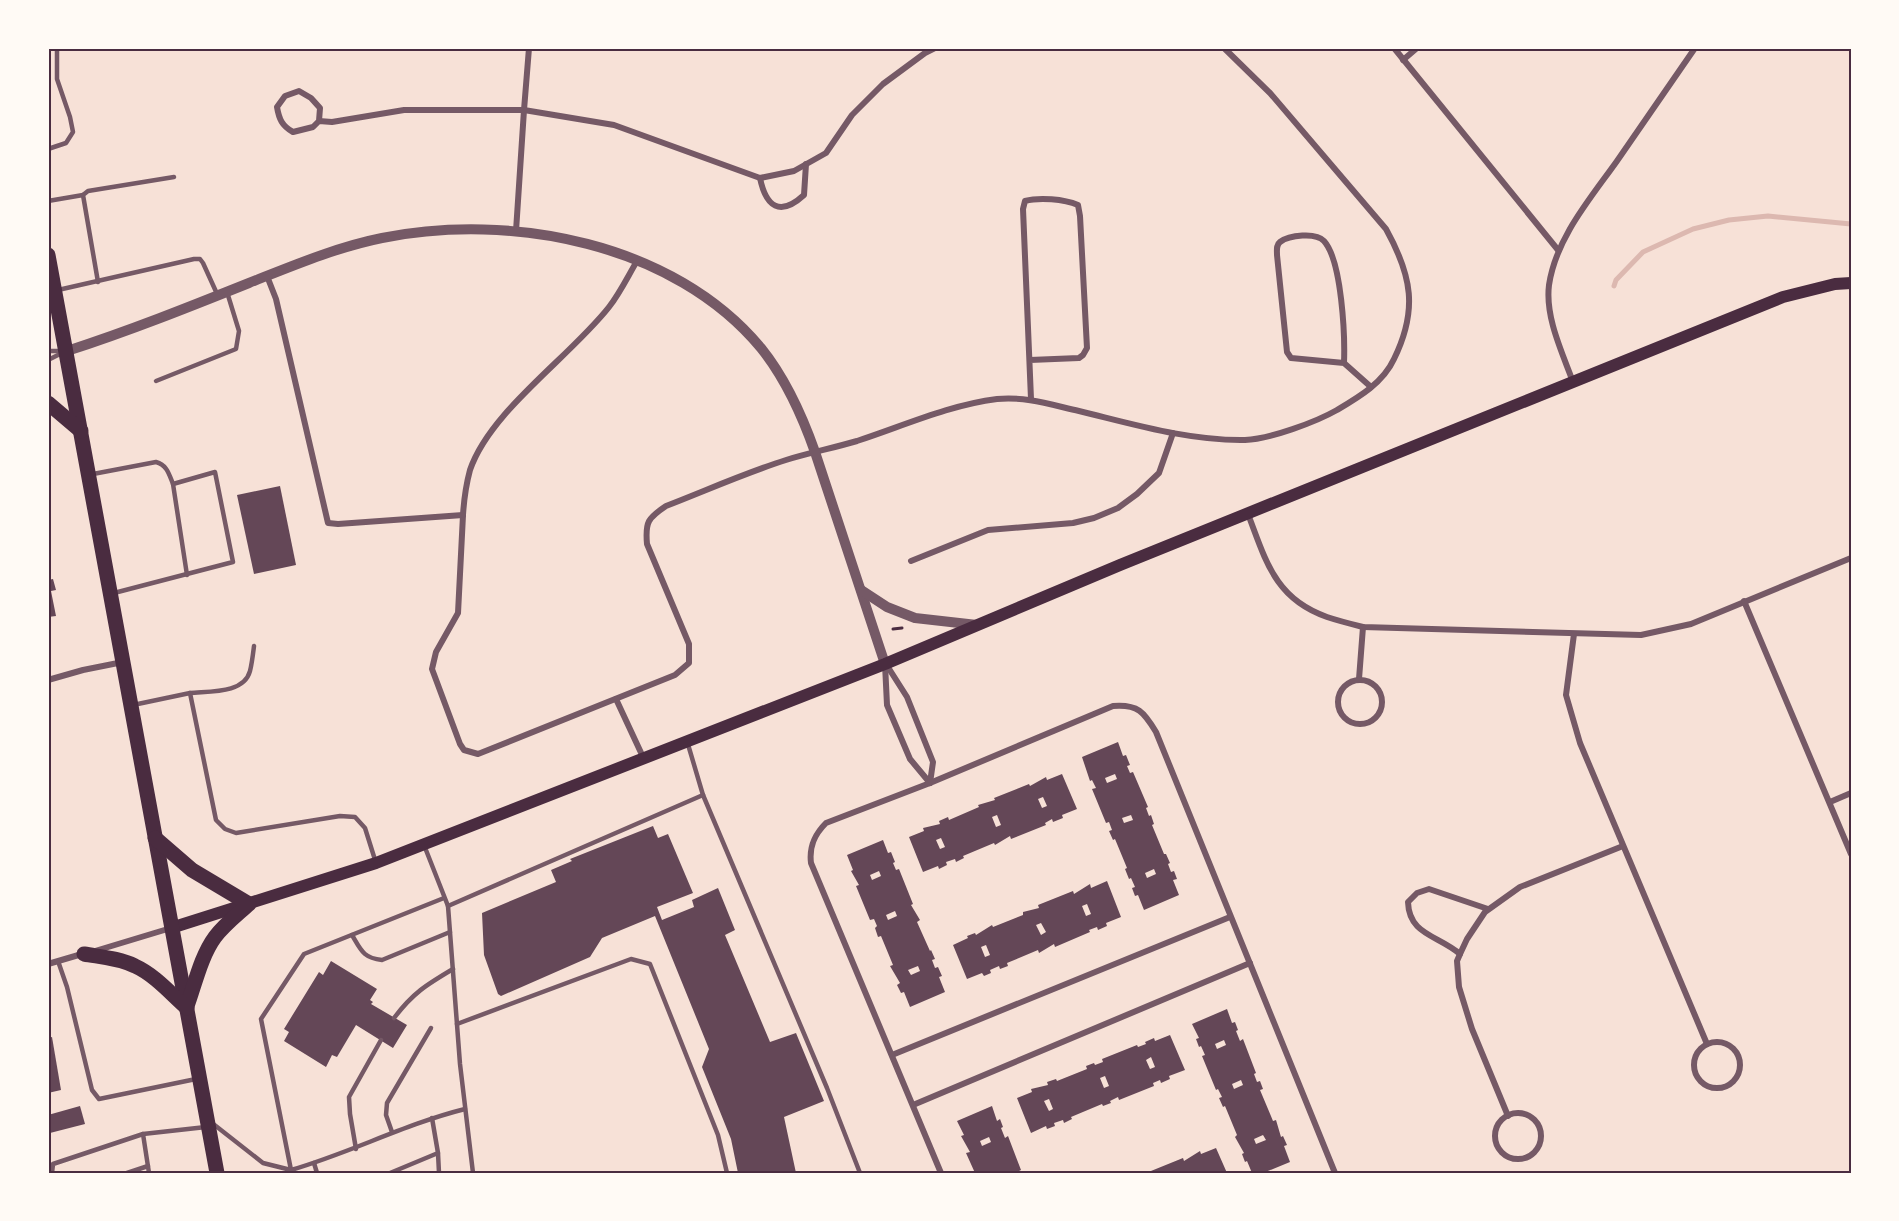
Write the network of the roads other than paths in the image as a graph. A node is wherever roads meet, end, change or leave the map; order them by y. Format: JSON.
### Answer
{"nodes":[{"id":1,"x":57,"y":48,"type":"edge"},
{"id":2,"x":529,"y":48,"type":"edge"},
{"id":3,"x":935,"y":48,"type":"edge"},
{"id":4,"x":1224,"y":48,"type":"edge"},
{"id":5,"x":1394,"y":48,"type":"edge"},
{"id":6,"x":1418,"y":48,"type":"edge"},
{"id":7,"x":1695,"y":48,"type":"edge"},
{"id":8,"x":1403,"y":60,"type":"junction"},
{"id":9,"x":524,"y":110,"type":"junction"},
{"id":10,"x":319,"y":121,"type":"junction"},
{"id":11,"x":48,"y":149,"type":"edge"},
{"id":12,"x":806,"y":164,"type":"junction"},
{"id":13,"x":174,"y":177,"type":"dead end"},
{"id":14,"x":760,"y":178,"type":"junction"},
{"id":15,"x":83,"y":195,"type":"junction"},
{"id":16,"x":48,"y":201,"type":"edge"},
{"id":17,"x":516,"y":231,"type":"junction"},
{"id":18,"x":1558,"y":250,"type":"junction"},
{"id":19,"x":48,"y":255,"type":"edge"},
{"id":20,"x":637,"y":261,"type":"junction"},
{"id":21,"x":267,"y":276,"type":"junction"},
{"id":22,"x":98,"y":282,"type":"junction"},
{"id":23,"x":1851,"y":283,"type":"edge"},
{"id":24,"x":223,"y":294,"type":"junction"},
{"id":25,"x":52,"y":295,"type":"edge"},
{"id":26,"x":48,"y":351,"type":"edge"},
{"id":27,"x":67,"y":351,"type":"junction"},
{"id":28,"x":48,"y":360,"type":"edge"},
{"id":29,"x":1030,"y":360,"type":"junction"},
{"id":30,"x":1344,"y":363,"type":"junction"},
{"id":31,"x":156,"y":381,"type":"dead end"},
{"id":32,"x":1573,"y":382,"type":"junction"},
{"id":33,"x":1371,"y":387,"type":"junction"},
{"id":34,"x":1030,"y":399,"type":"junction"},
{"id":35,"x":48,"y":403,"type":"edge"},
{"id":36,"x":81,"y":431,"type":"junction"},
{"id":37,"x":1173,"y":433,"type":"junction"},
{"id":38,"x":815,"y":452,"type":"junction"},
{"id":39,"x":89,"y":475,"type":"junction"},
{"id":40,"x":172,"y":484,"type":"junction"},
{"id":41,"x":1248,"y":514,"type":"junction"},
{"id":42,"x":463,"y":515,"type":"junction"},
{"id":43,"x":1851,"y":558,"type":"edge"},
{"id":44,"x":910,"y":561,"type":"dead end"},
{"id":45,"x":187,"y":575,"type":"junction"},
{"id":46,"x":861,"y":590,"type":"junction"},
{"id":47,"x":111,"y":594,"type":"junction"},
{"id":48,"x":1744,"y":601,"type":"junction"},
{"id":49,"x":977,"y":625,"type":"junction"},
{"id":50,"x":1363,"y":627,"type":"junction"},
{"id":51,"x":1574,"y":634,"type":"junction"},
{"id":52,"x":254,"y":646,"type":"dead end"},
{"id":53,"x":124,"y":662,"type":"junction"},
{"id":54,"x":885,"y":664,"type":"junction"},
{"id":55,"x":1359,"y":679,"type":"junction"},
{"id":56,"x":48,"y":680,"type":"edge"},
{"id":57,"x":190,"y":693,"type":"junction"},
{"id":58,"x":616,"y":699,"type":"junction"},
{"id":59,"x":131,"y":705,"type":"junction"},
{"id":60,"x":687,"y":740,"type":"junction"},
{"id":61,"x":643,"y":757,"type":"junction"},
{"id":62,"x":930,"y":783,"type":"junction"},
{"id":63,"x":1851,"y":793,"type":"edge"},
{"id":64,"x":703,"y":795,"type":"junction"},
{"id":65,"x":1830,"y":802,"type":"junction"},
{"id":66,"x":155,"y":838,"type":"junction"},
{"id":67,"x":424,"y":844,"type":"junction"},
{"id":68,"x":1623,"y":846,"type":"junction"},
{"id":69,"x":1851,"y":854,"type":"edge"},
{"id":70,"x":376,"y":863,"type":"junction"},
{"id":71,"x":444,"y":898,"type":"junction"},
{"id":72,"x":249,"y":904,"type":"junction"},
{"id":73,"x":448,"y":906,"type":"junction"},
{"id":74,"x":1488,"y":909,"type":"junction"},
{"id":75,"x":1230,"y":917,"type":"junction"},
{"id":76,"x":171,"y":928,"type":"junction"},
{"id":77,"x":450,"y":932,"type":"junction"},
{"id":78,"x":352,"y":935,"type":"junction"},
{"id":79,"x":84,"y":954,"type":"junction"},
{"id":80,"x":1460,"y":954,"type":"junction"},
{"id":81,"x":58,"y":961,"type":"junction"},
{"id":82,"x":1250,"y":963,"type":"junction"},
{"id":83,"x":48,"y":964,"type":"edge"},
{"id":84,"x":453,"y":969,"type":"junction"},
{"id":85,"x":187,"y":1008,"type":"junction"},
{"id":86,"x":394,"y":1018,"type":"dead end"},
{"id":87,"x":457,"y":1024,"type":"junction"},
{"id":88,"x":431,"y":1028,"type":"dead end"},
{"id":89,"x":381,"y":1040,"type":"dead end"},
{"id":90,"x":1707,"y":1044,"type":"junction"},
{"id":91,"x":892,"y":1055,"type":"junction"},
{"id":92,"x":199,"y":1079,"type":"junction"},
{"id":93,"x":913,"y":1105,"type":"junction"},
{"id":94,"x":465,"y":1109,"type":"junction"},
{"id":95,"x":1508,"y":1116,"type":"junction"},
{"id":96,"x":432,"y":1118,"type":"junction"},
{"id":97,"x":208,"y":1123,"type":"junction"},
{"id":98,"x":392,"y":1132,"type":"junction"},
{"id":99,"x":143,"y":1134,"type":"junction"},
{"id":100,"x":356,"y":1149,"type":"junction"},
{"id":101,"x":438,"y":1153,"type":"junction"},
{"id":102,"x":314,"y":1163,"type":"junction"},
{"id":103,"x":148,"y":1166,"type":"junction"},
{"id":104,"x":289,"y":1171,"type":"edge"},
{"id":105,"x":52,"y":1173,"type":"edge"},
{"id":106,"x":127,"y":1173,"type":"edge"},
{"id":107,"x":149,"y":1173,"type":"edge"},
{"id":108,"x":217,"y":1173,"type":"edge"},
{"id":109,"x":317,"y":1173,"type":"edge"},
{"id":110,"x":390,"y":1173,"type":"edge"},
{"id":111,"x":439,"y":1173,"type":"edge"},
{"id":112,"x":473,"y":1173,"type":"edge"},
{"id":113,"x":727,"y":1173,"type":"edge"},
{"id":114,"x":860,"y":1173,"type":"edge"},
{"id":115,"x":941,"y":1173,"type":"edge"},
{"id":116,"x":1335,"y":1173,"type":"edge"}],
"edges":[{"from":1,"to":11,"type":"lane"},
{"from":2,"to":9,"type":"street"},
{"from":3,"to":12,"type":"street"},
{"from":4,"to":33,"type":"street"},
{"from":5,"to":8,"type":"street"},
{"from":6,"to":8,"type":"street"},
{"from":7,"to":18,"type":"street"},
{"from":8,"to":18,"type":"street"},
{"from":9,"to":10,"type":"street"},
{"from":9,"to":14,"type":"street"},
{"from":9,"to":17,"type":"street"},
{"from":10,"to":10,"type":"street"},
{"from":12,"to":14,"type":"street"},
{"from":12,"to":14,"type":"street"},
{"from":13,"to":15,"type":"lane"},
{"from":15,"to":16,"type":"lane"},
{"from":15,"to":22,"type":"lane"},
{"from":17,"to":20,"type":"street"},
{"from":17,"to":21,"type":"street"},
{"from":18,"to":32,"type":"street"},
{"from":19,"to":25,"type":"main road"},
{"from":20,"to":38,"type":"street"},
{"from":20,"to":42,"type":"street"},
{"from":21,"to":24,"type":"street"},
{"from":21,"to":42,"type":"street"},
{"from":22,"to":24,"type":"lane"},
{"from":22,"to":25,"type":"lane"},
{"from":23,"to":32,"type":"main road"},
{"from":24,"to":27,"type":"street"},
{"from":24,"to":31,"type":"lane"},
{"from":25,"to":27,"type":"main road"},
{"from":26,"to":27,"type":"lane"},
{"from":27,"to":28,"type":"lane"},
{"from":27,"to":36,"type":"main road"},
{"from":29,"to":29,"type":"street"},
{"from":29,"to":34,"type":"street"},
{"from":30,"to":30,"type":"street"},
{"from":30,"to":33,"type":"street"},
{"from":32,"to":41,"type":"main road"},
{"from":33,"to":37,"type":"street"},
{"from":34,"to":37,"type":"street"},
{"from":34,"to":38,"type":"street"},
{"from":35,"to":36,"type":"main road"},
{"from":36,"to":39,"type":"main road"},
{"from":37,"to":44,"type":"street"},
{"from":38,"to":46,"type":"street"},
{"from":38,"to":58,"type":"street"},
{"from":39,"to":40,"type":"lane"},
{"from":39,"to":47,"type":"main road"},
{"from":40,"to":45,"type":"lane"},
{"from":40,"to":45,"type":"lane"},
{"from":41,"to":49,"type":"main road"},
{"from":41,"to":50,"type":"street"},
{"from":42,"to":58,"type":"street"},
{"from":43,"to":48,"type":"street"},
{"from":45,"to":47,"type":"lane"},
{"from":46,"to":49,"type":"street"},
{"from":46,"to":54,"type":"street"},
{"from":47,"to":53,"type":"main road"},
{"from":48,"to":51,"type":"street"},
{"from":48,"to":65,"type":"street"},
{"from":49,"to":54,"type":"main road"},
{"from":50,"to":51,"type":"street"},
{"from":50,"to":55,"type":"street"},
{"from":51,"to":68,"type":"street"},
{"from":52,"to":57,"type":"lane"},
{"from":53,"to":56,"type":"street"},
{"from":53,"to":59,"type":"main road"},
{"from":54,"to":60,"type":"main road"},
{"from":54,"to":62,"type":"street"},
{"from":54,"to":62,"type":"street"},
{"from":55,"to":55,"type":"street"},
{"from":57,"to":59,"type":"lane"},
{"from":57,"to":70,"type":"lane"},
{"from":58,"to":61,"type":"street"},
{"from":59,"to":66,"type":"main road"},
{"from":60,"to":61,"type":"main road"},
{"from":60,"to":64,"type":"lane"},
{"from":61,"to":67,"type":"main road"},
{"from":62,"to":75,"type":"street"},
{"from":62,"to":91,"type":"street"},
{"from":63,"to":65,"type":"street"},
{"from":64,"to":73,"type":"lane"},
{"from":64,"to":114,"type":"lane"},
{"from":65,"to":69,"type":"street"},
{"from":66,"to":72,"type":"main road"},
{"from":66,"to":76,"type":"main road"},
{"from":67,"to":70,"type":"main road"},
{"from":67,"to":71,"type":"lane"},
{"from":68,"to":74,"type":"street"},
{"from":68,"to":90,"type":"street"},
{"from":70,"to":72,"type":"main road"},
{"from":71,"to":73,"type":"lane"},
{"from":71,"to":78,"type":"lane"},
{"from":72,"to":76,"type":"main road"},
{"from":72,"to":85,"type":"main road"},
{"from":73,"to":77,"type":"lane"},
{"from":74,"to":80,"type":"street"},
{"from":74,"to":80,"type":"street"},
{"from":75,"to":82,"type":"street"},
{"from":75,"to":91,"type":"street"},
{"from":76,"to":79,"type":"street"},
{"from":76,"to":85,"type":"main road"},
{"from":77,"to":78,"type":"lane"},
{"from":77,"to":84,"type":"lane"},
{"from":78,"to":104,"type":"lane"},
{"from":79,"to":81,"type":"street"},
{"from":79,"to":85,"type":"main road"},
{"from":80,"to":95,"type":"street"},
{"from":81,"to":83,"type":"street"},
{"from":81,"to":92,"type":"lane"},
{"from":82,"to":93,"type":"street"},
{"from":82,"to":116,"type":"street"},
{"from":84,"to":86,"type":"lane"},
{"from":84,"to":87,"type":"lane"},
{"from":85,"to":92,"type":"main road"},
{"from":87,"to":94,"type":"lane"},
{"from":87,"to":113,"type":"lane"},
{"from":88,"to":98,"type":"lane"},
{"from":89,"to":100,"type":"lane"},
{"from":90,"to":90,"type":"street"},
{"from":91,"to":93,"type":"street"},
{"from":92,"to":97,"type":"main road"},
{"from":93,"to":115,"type":"street"},
{"from":94,"to":96,"type":"lane"},
{"from":94,"to":112,"type":"lane"},
{"from":95,"to":95,"type":"street"},
{"from":96,"to":98,"type":"lane"},
{"from":96,"to":101,"type":"lane"},
{"from":97,"to":99,"type":"lane"},
{"from":97,"to":104,"type":"lane"},
{"from":97,"to":108,"type":"main road"},
{"from":98,"to":100,"type":"lane"},
{"from":99,"to":103,"type":"lane"},
{"from":99,"to":105,"type":"lane"},
{"from":100,"to":102,"type":"lane"},
{"from":101,"to":110,"type":"lane"},
{"from":101,"to":111,"type":"lane"},
{"from":102,"to":104,"type":"lane"},
{"from":102,"to":109,"type":"lane"},
{"from":103,"to":106,"type":"lane"},
{"from":103,"to":107,"type":"lane"}]}
